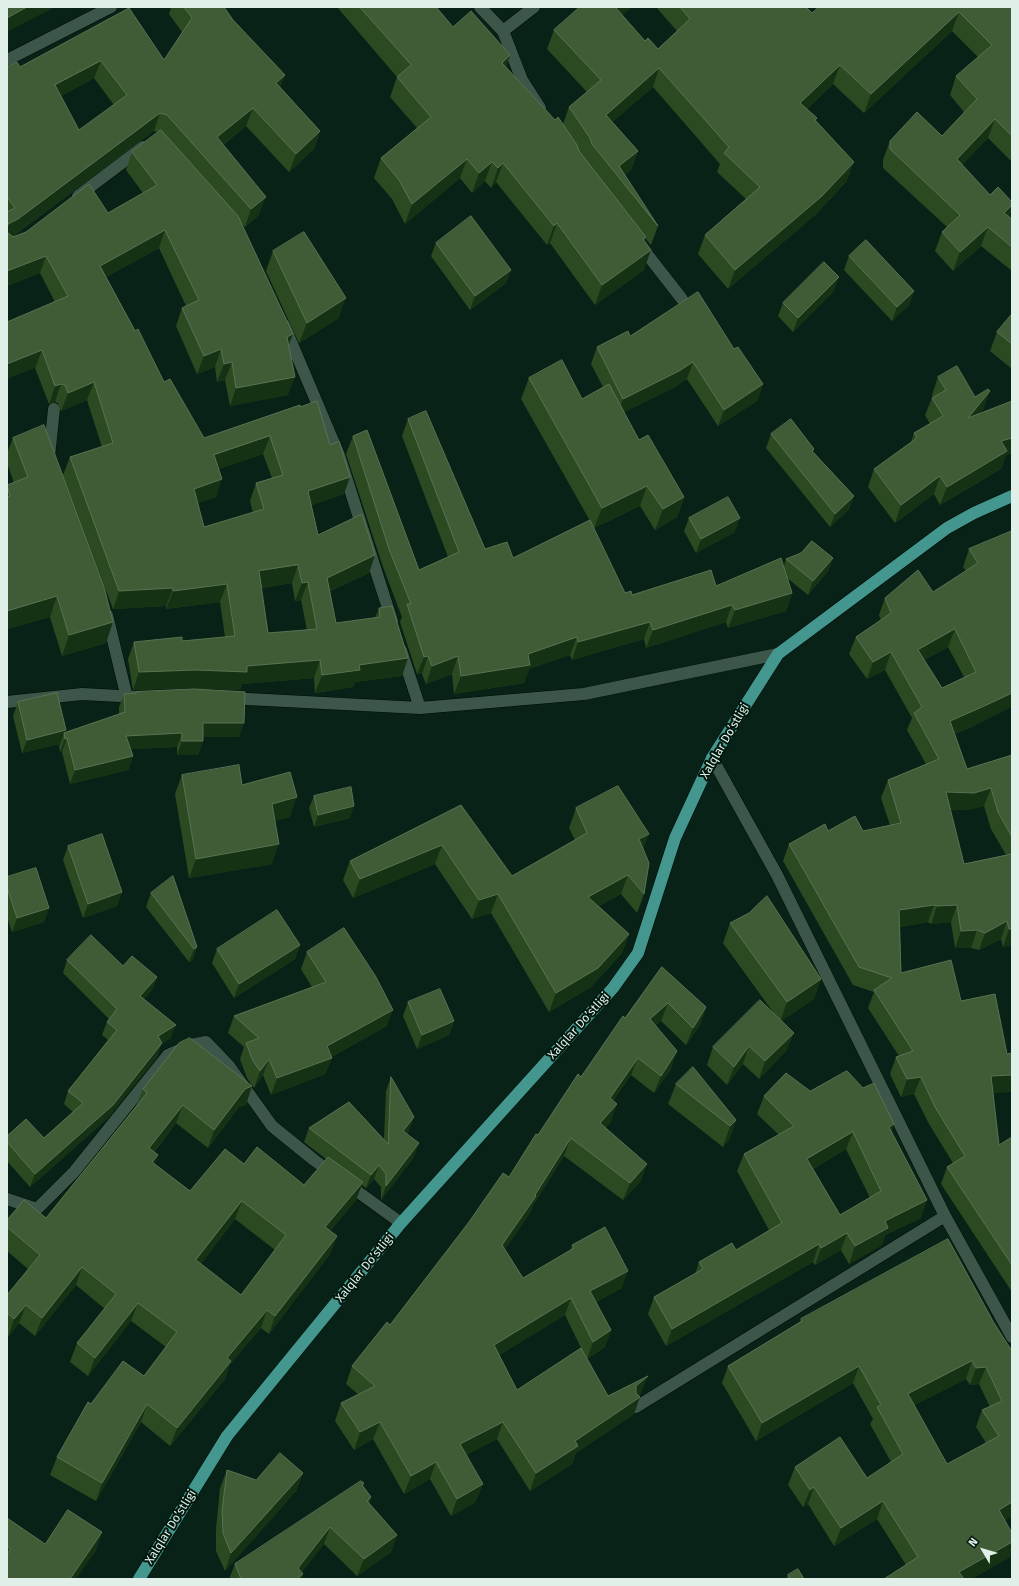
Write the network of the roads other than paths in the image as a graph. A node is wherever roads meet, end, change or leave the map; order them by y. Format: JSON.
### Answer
{"nodes":[{"id":1,"x":111,"y":7,"type":"edge"},
{"id":2,"x":480,"y":7,"type":"edge"},
{"id":3,"x":534,"y":7,"type":"edge"},
{"id":4,"x":503,"y":31,"type":"junction"},
{"id":5,"x":7,"y":60,"type":"edge"},
{"id":6,"x":547,"y":117,"type":"edge"},
{"id":7,"x":155,"y":138,"type":"edge"},
{"id":8,"x":71,"y":202,"type":"edge"},
{"id":9,"x":630,"y":232,"type":"edge"},
{"id":10,"x":682,"y":299,"type":"dead end"},
{"id":11,"x":279,"y":315,"type":"edge"},
{"id":12,"x":54,"y":408,"type":"dead end"},
{"id":13,"x":54,"y":471,"type":"edge"},
{"id":14,"x":1012,"y":496,"type":"edge"},
{"id":15,"x":104,"y":605,"type":"edge"},
{"id":16,"x":778,"y":654,"type":"junction"},
{"id":17,"x":150,"y":697,"type":"edge"},
{"id":18,"x":212,"y":697,"type":"edge"},
{"id":19,"x":128,"y":698,"type":"junction"},
{"id":20,"x":7,"y":702,"type":"edge"},
{"id":21,"x":420,"y":708,"type":"junction"},
{"id":22,"x":712,"y":758,"type":"junction"},
{"id":23,"x":7,"y":1199,"type":"edge"},
{"id":24,"x":945,"y":1216,"type":"junction"},
{"id":25,"x":401,"y":1224,"type":"junction"},
{"id":26,"x":1012,"y":1337,"type":"edge"},
{"id":27,"x":636,"y":1407,"type":"edge"},
{"id":28,"x":138,"y":1579,"type":"edge"}],
"edges":[{"from":1,"to":5,"type":"street"},
{"from":2,"to":4,"type":"street"},
{"from":3,"to":4,"type":"street"},
{"from":4,"to":6,"type":"street"},
{"from":7,"to":8,"type":"street"},
{"from":9,"to":10,"type":"street"},
{"from":11,"to":21,"type":"street"},
{"from":12,"to":13,"type":"street"},
{"from":14,"to":16,"type":"main road","name":"Xalqlar Do’stligi"},
{"from":15,"to":19,"type":"street"},
{"from":16,"to":21,"type":"street"},
{"from":16,"to":22,"type":"main road","name":"Xalqlar Do’stligi"},
{"from":17,"to":19,"type":"street"},
{"from":18,"to":21,"type":"street"},
{"from":19,"to":20,"type":"street"},
{"from":22,"to":24,"type":"street"},
{"from":22,"to":25,"type":"main road","name":"Xalqlar Do’stligi"},
{"from":23,"to":25,"type":"street"},
{"from":24,"to":26,"type":"street"},
{"from":24,"to":27,"type":"street"},
{"from":25,"to":28,"type":"main road","name":"Xalqlar Do’stligi"}]}
